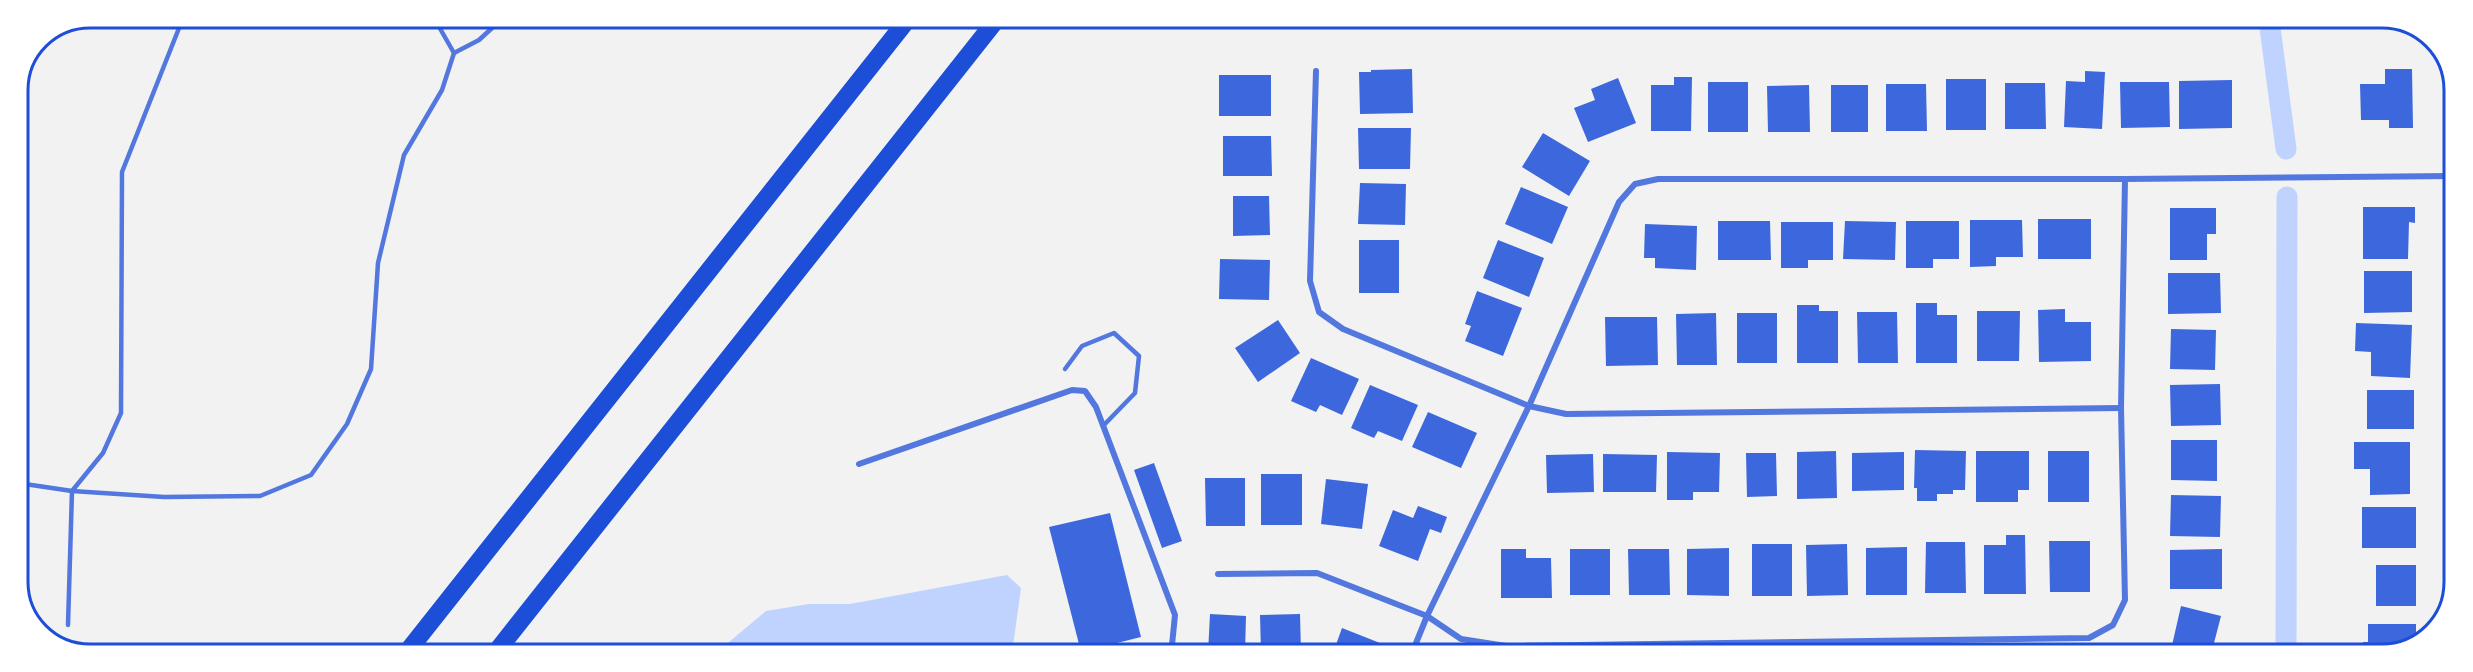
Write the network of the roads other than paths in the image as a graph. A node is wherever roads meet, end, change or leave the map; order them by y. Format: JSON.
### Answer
{"nodes":[{"id":1,"x":179,"y":28,"type":"edge"},
{"id":2,"x":440,"y":28,"type":"edge"},
{"id":3,"x":492,"y":28,"type":"edge"},
{"id":4,"x":901,"y":28,"type":"edge"},
{"id":5,"x":990,"y":28,"type":"edge"},
{"id":6,"x":454,"y":53,"type":"junction"},
{"id":7,"x":1316,"y":71,"type":"dead end"},
{"id":8,"x":2444,"y":176,"type":"edge"},
{"id":9,"x":2126,"y":179,"type":"junction"},
{"id":10,"x":1065,"y":369,"type":"dead end"},
{"id":11,"x":1529,"y":406,"type":"junction"},
{"id":12,"x":2121,"y":408,"type":"junction"},
{"id":13,"x":1103,"y":426,"type":"junction"},
{"id":14,"x":859,"y":464,"type":"dead end"},
{"id":15,"x":29,"y":485,"type":"edge"},
{"id":16,"x":72,"y":491,"type":"junction"},
{"id":17,"x":1218,"y":574,"type":"dead end"},
{"id":18,"x":1427,"y":616,"type":"junction"},
{"id":19,"x":68,"y":625,"type":"dead end"},
{"id":20,"x":414,"y":644,"type":"edge"},
{"id":21,"x":502,"y":644,"type":"edge"},
{"id":22,"x":1172,"y":644,"type":"edge"},
{"id":23,"x":1416,"y":644,"type":"edge"},
{"id":24,"x":1493,"y":644,"type":"edge"},
{"id":25,"x":1652,"y":644,"type":"edge"}],
"edges":[{"from":1,"to":16,"type":"lane"},
{"from":2,"to":6,"type":"lane"},
{"from":3,"to":6,"type":"lane"},
{"from":4,"to":20,"type":"highway"},
{"from":5,"to":21,"type":"highway"},
{"from":6,"to":16,"type":"lane"},
{"from":7,"to":11,"type":"street"},
{"from":8,"to":9,"type":"street"},
{"from":9,"to":11,"type":"street"},
{"from":9,"to":12,"type":"street"},
{"from":10,"to":13,"type":"lane"},
{"from":11,"to":12,"type":"street"},
{"from":11,"to":18,"type":"street"},
{"from":12,"to":25,"type":"street"},
{"from":13,"to":14,"type":"street"},
{"from":13,"to":22,"type":"street"},
{"from":15,"to":16,"type":"lane"},
{"from":16,"to":19,"type":"lane"},
{"from":17,"to":18,"type":"street"},
{"from":18,"to":23,"type":"street"},
{"from":18,"to":24,"type":"street"}]}
